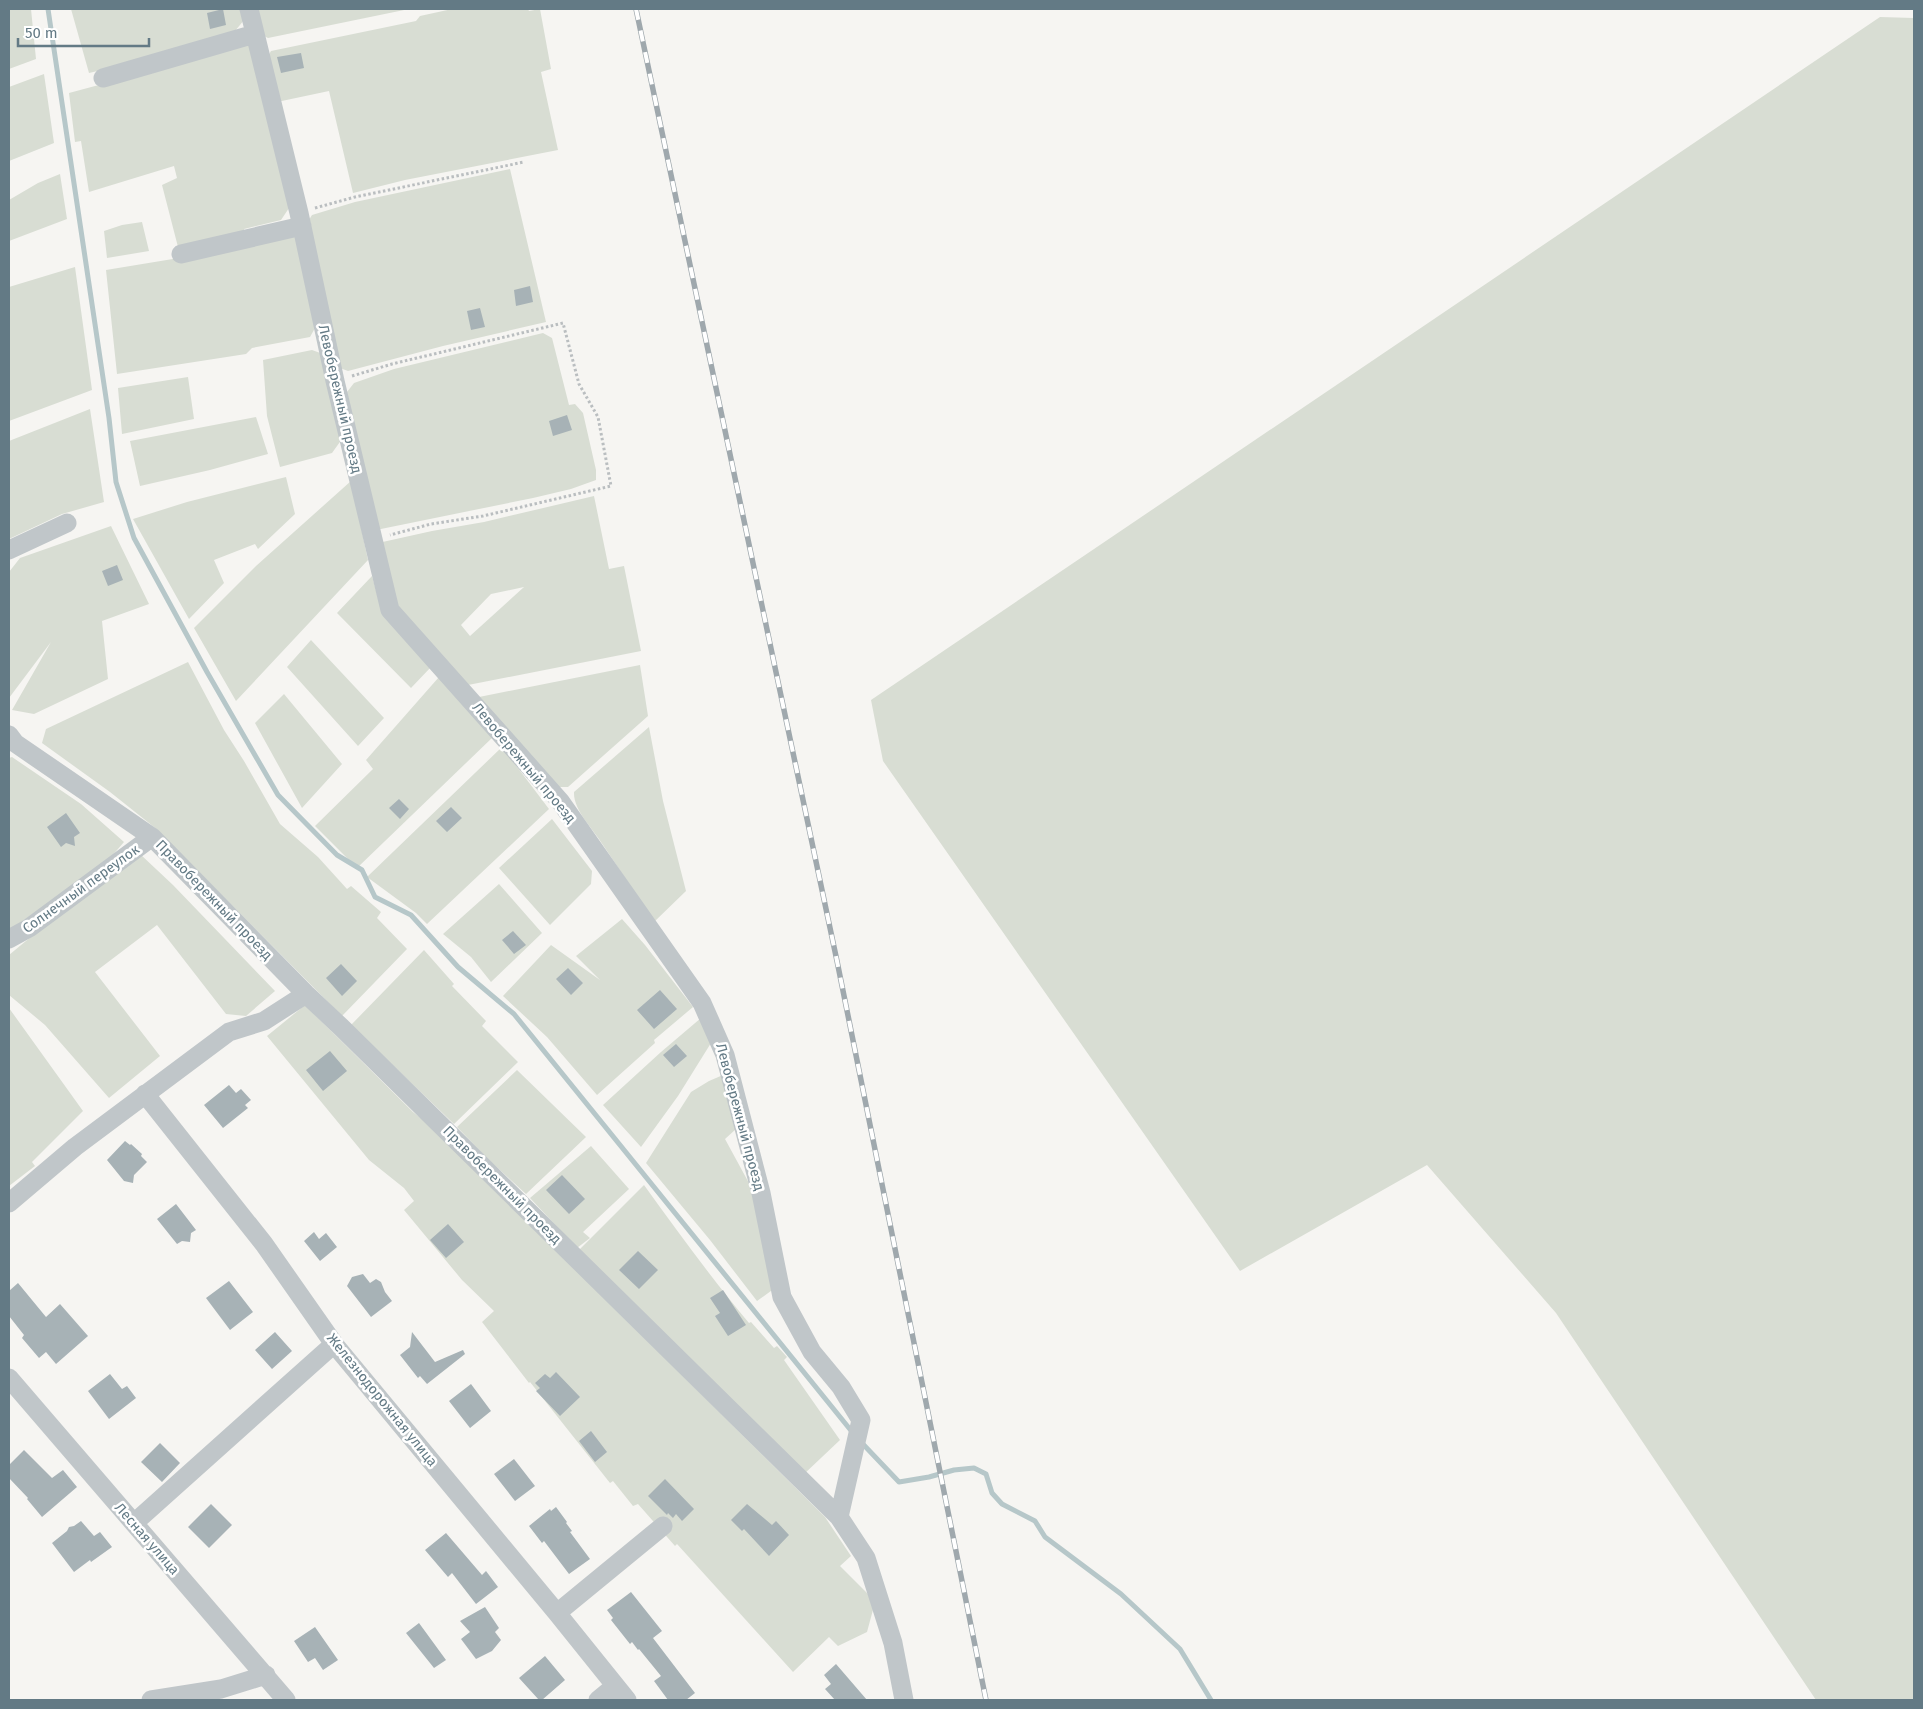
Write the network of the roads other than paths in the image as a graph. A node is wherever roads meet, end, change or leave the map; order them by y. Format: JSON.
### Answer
{"nodes":[{"id":1,"x":250,"y":9,"type":"edge"},
{"id":2,"x":255,"y":34,"type":"junction"},
{"id":3,"x":103,"y":78,"type":"dead end"},
{"id":4,"x":300,"y":219,"type":"junction"},
{"id":5,"x":181,"y":254,"type":"dead end"},
{"id":6,"x":67,"y":522,"type":"dead end"},
{"id":7,"x":9,"y":550,"type":"edge"},
{"id":8,"x":11,"y":742,"type":"edge"},
{"id":9,"x":152,"y":837,"type":"junction"},
{"id":10,"x":9,"y":939,"type":"edge"},
{"id":11,"x":306,"y":994,"type":"junction"},
{"id":12,"x":145,"y":1094,"type":"junction"},
{"id":13,"x":9,"y":1202,"type":"edge"},
{"id":14,"x":334,"y":1344,"type":"junction"},
{"id":15,"x":9,"y":1378,"type":"edge"},
{"id":16,"x":839,"y":1517,"type":"junction"},
{"id":17,"x":134,"y":1523,"type":"junction"},
{"id":18,"x":663,"y":1526,"type":"dead end"},
{"id":19,"x":557,"y":1613,"type":"junction"},
{"id":20,"x":266,"y":1675,"type":"junction"},
{"id":21,"x":621,"y":1693,"type":"edge"},
{"id":22,"x":152,"y":1700,"type":"edge"},
{"id":23,"x":286,"y":1700,"type":"edge"},
{"id":24,"x":598,"y":1700,"type":"edge"},
{"id":25,"x":904,"y":1700,"type":"edge"}],
"edges":[{"from":1,"to":2,"type":"street","name":"Левобережный проезд"},
{"from":2,"to":3,"type":"street"},
{"from":2,"to":4,"type":"street","name":"Левобережный проезд"},
{"from":4,"to":5,"type":"street"},
{"from":4,"to":16,"type":"street","name":"Левобережный проезд"},
{"from":6,"to":7,"type":"street"},
{"from":8,"to":9,"type":"street","name":"Правобережный проезд"},
{"from":9,"to":10,"type":"street","name":"Солнечный переулок"},
{"from":9,"to":11,"type":"street","name":"Правобережный проезд"},
{"from":11,"to":12,"type":"street"},
{"from":11,"to":16,"type":"street","name":"Правобережный проезд"},
{"from":12,"to":13,"type":"street"},
{"from":12,"to":14,"type":"street","name":"Железнодорожная улица"},
{"from":14,"to":17,"type":"street"},
{"from":14,"to":19,"type":"street","name":"Железнодорожная улица"},
{"from":15,"to":17,"type":"street","name":"Лесная улица"},
{"from":16,"to":25,"type":"street","name":"Правобережный проезд"},
{"from":17,"to":20,"type":"street","name":"Лесная улица"},
{"from":18,"to":19,"type":"street"},
{"from":19,"to":21,"type":"street","name":"Железнодорожная улица"},
{"from":20,"to":22,"type":"street"},
{"from":20,"to":23,"type":"street","name":"Лесная улица"},
{"from":21,"to":24,"type":"street"}]}
